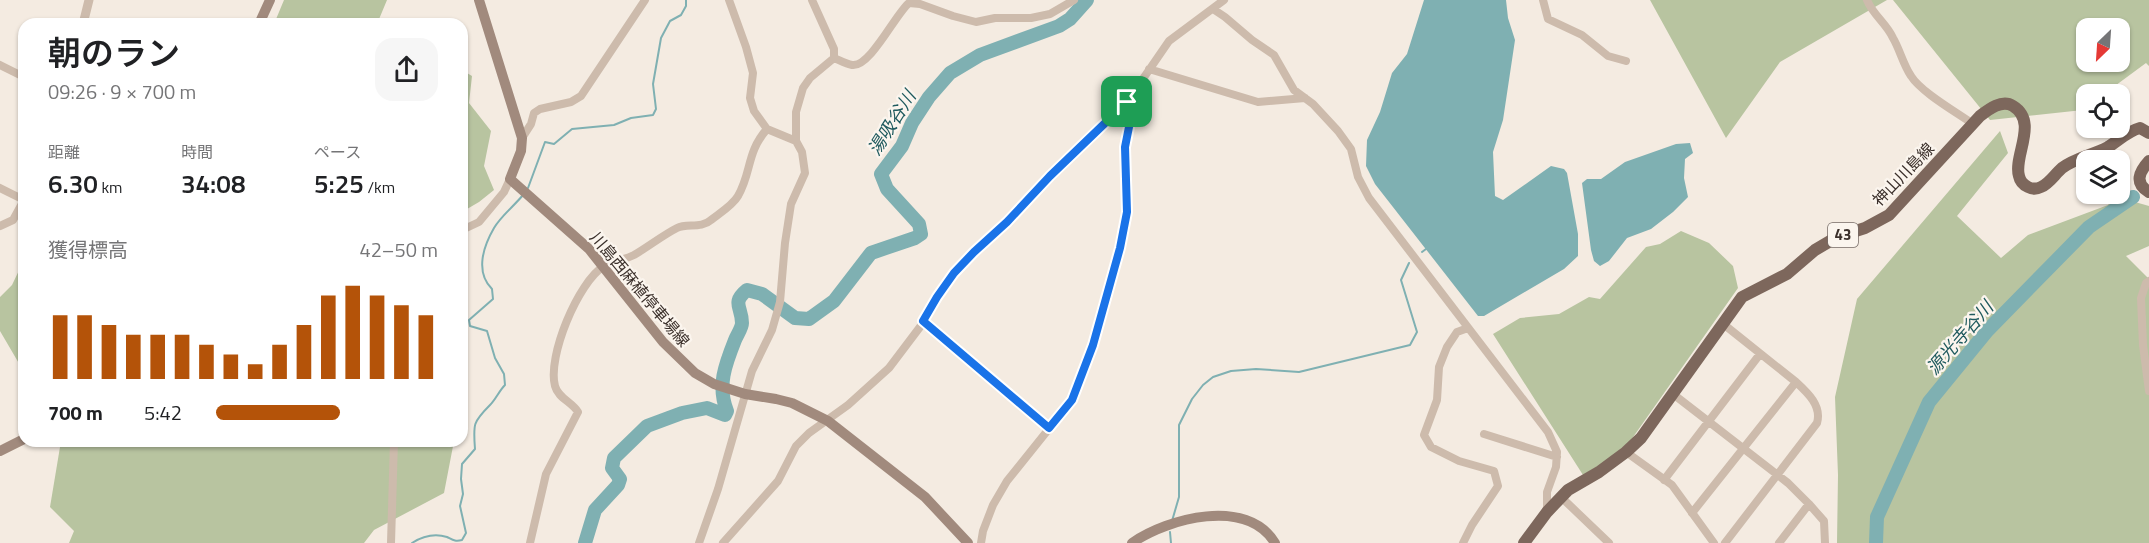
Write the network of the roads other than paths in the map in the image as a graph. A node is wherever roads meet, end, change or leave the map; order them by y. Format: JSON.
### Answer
{"nodes":[{"id":1,"x":89,"y":0,"type":"edge"},
{"id":2,"x":270,"y":0,"type":"edge"},
{"id":3,"x":479,"y":0,"type":"edge"},
{"id":4,"x":645,"y":0,"type":"edge"},
{"id":5,"x":729,"y":0,"type":"edge"},
{"id":6,"x":812,"y":0,"type":"edge"},
{"id":7,"x":1074,"y":0,"type":"edge"},
{"id":8,"x":1543,"y":0,"type":"edge"},
{"id":9,"x":1867,"y":0,"type":"edge"},
{"id":10,"x":1218,"y":3,"type":"edge"},
{"id":11,"x":84,"y":18,"type":"edge"},
{"id":12,"x":262,"y":18,"type":"edge"},
{"id":13,"x":834,"y":58,"type":"junction"},
{"id":14,"x":1626,"y":61,"type":"dead end"},
{"id":15,"x":0,"y":65,"type":"edge"},
{"id":16,"x":1149,"y":69,"type":"junction"},
{"id":17,"x":18,"y":74,"type":"edge"},
{"id":18,"x":1305,"y":98,"type":"junction"},
{"id":19,"x":1127,"y":102,"type":"junction"},
{"id":20,"x":1973,"y":124,"type":"junction"},
{"id":21,"x":767,"y":129,"type":"junction"},
{"id":22,"x":2149,"y":133,"type":"edge"},
{"id":23,"x":522,"y":138,"type":"junction"},
{"id":24,"x":796,"y":141,"type":"junction"},
{"id":25,"x":2149,"y":160,"type":"edge"},
{"id":26,"x":510,"y":179,"type":"junction"},
{"id":27,"x":0,"y":188,"type":"edge"},
{"id":28,"x":2149,"y":192,"type":"edge"},
{"id":29,"x":18,"y":197,"type":"edge"},
{"id":30,"x":18,"y":211,"type":"edge"},
{"id":31,"x":0,"y":226,"type":"edge"},
{"id":32,"x":468,"y":227,"type":"edge"},
{"id":33,"x":604,"y":266,"type":"junction"},
{"id":34,"x":2149,"y":282,"type":"edge"},
{"id":35,"x":923,"y":321,"type":"junction"},
{"id":36,"x":1722,"y":323,"type":"junction"},
{"id":37,"x":1468,"y":327,"type":"junction"},
{"id":38,"x":1760,"y":354,"type":"junction"},
{"id":39,"x":1796,"y":382,"type":"junction"},
{"id":40,"x":2149,"y":391,"type":"edge"},
{"id":41,"x":745,"y":394,"type":"junction"},
{"id":42,"x":1673,"y":394,"type":"junction"},
{"id":43,"x":828,"y":421,"type":"junction"},
{"id":44,"x":1708,"y":421,"type":"junction"},
{"id":45,"x":1049,"y":428,"type":"junction"},
{"id":46,"x":1484,"y":434,"type":"dead end"},
{"id":47,"x":18,"y":442,"type":"edge"},
{"id":48,"x":394,"y":447,"type":"edge"},
{"id":49,"x":1744,"y":450,"type":"junction"},
{"id":50,"x":0,"y":451,"type":"edge"},
{"id":51,"x":1626,"y":452,"type":"junction"},
{"id":52,"x":1557,"y":457,"type":"junction"},
{"id":53,"x":1777,"y":475,"type":"junction"},
{"id":54,"x":1664,"y":480,"type":"junction"},
{"id":55,"x":1561,"y":497,"type":"junction"},
{"id":56,"x":1809,"y":504,"type":"junction"},
{"id":57,"x":1547,"y":512,"type":"junction"},
{"id":58,"x":1692,"y":513,"type":"junction"},
{"id":59,"x":391,"y":543,"type":"edge"},
{"id":60,"x":530,"y":543,"type":"edge"},
{"id":61,"x":699,"y":543,"type":"edge"},
{"id":62,"x":723,"y":543,"type":"edge"},
{"id":63,"x":968,"y":543,"type":"edge"},
{"id":64,"x":981,"y":543,"type":"edge"},
{"id":65,"x":1132,"y":543,"type":"edge"},
{"id":66,"x":1275,"y":543,"type":"edge"},
{"id":67,"x":1463,"y":543,"type":"edge"},
{"id":68,"x":1524,"y":543,"type":"edge"},
{"id":69,"x":1609,"y":543,"type":"edge"},
{"id":70,"x":1714,"y":543,"type":"edge"},
{"id":71,"x":1725,"y":543,"type":"edge"},
{"id":72,"x":1779,"y":543,"type":"edge"},
{"id":73,"x":1825,"y":543,"type":"edge"}],
"edges":[{"from":1,"to":11,"type":"street"},
{"from":2,"to":12,"type":"main road"},
{"from":3,"to":23,"type":"main road"},
{"from":4,"to":23,"type":"street"},
{"from":5,"to":21,"type":"street"},
{"from":6,"to":13,"type":"street"},
{"from":7,"to":13,"type":"street"},
{"from":8,"to":14,"type":"street"},
{"from":9,"to":20,"type":"street"},
{"from":10,"to":16,"type":"street"},
{"from":10,"to":18,"type":"street"},
{"from":13,"to":24,"type":"street"},
{"from":15,"to":17,"type":"street"},
{"from":16,"to":18,"type":"street"},
{"from":16,"to":19,"type":"street"},
{"from":18,"to":37,"type":"street"},
{"from":19,"to":35,"type":"street"},
{"from":19,"to":45,"type":"street"},
{"from":20,"to":22,"type":"main road","name":"神山川島線","number":"43"},
{"from":20,"to":36,"type":"main road","name":"神山川島線","number":"43"},
{"from":21,"to":24,"type":"street"},
{"from":21,"to":33,"type":"street"},
{"from":23,"to":26,"type":"main road"},
{"from":24,"to":41,"type":"street"},
{"from":25,"to":28,"type":"main road"},
{"from":26,"to":32,"type":"street"},
{"from":26,"to":33,"type":"main road","name":"川島西麻植停車場線"},
{"from":27,"to":29,"type":"street"},
{"from":30,"to":31,"type":"street"},
{"from":33,"to":41,"type":"main road","name":"川島西麻植停車場線"},
{"from":33,"to":60,"type":"street"},
{"from":34,"to":40,"type":"street"},
{"from":35,"to":43,"type":"street"},
{"from":35,"to":45,"type":"street"},
{"from":36,"to":38,"type":"street"},
{"from":36,"to":42,"type":"main road","name":"神山川島線","number":"43"},
{"from":37,"to":52,"type":"street"},
{"from":37,"to":67,"type":"street"},
{"from":38,"to":39,"type":"street"},
{"from":38,"to":44,"type":"street"},
{"from":39,"to":49,"type":"street"},
{"from":39,"to":53,"type":"street"},
{"from":41,"to":43,"type":"main road","name":"川島西麻植停車場線"},
{"from":41,"to":61,"type":"street"},
{"from":42,"to":44,"type":"street"},
{"from":42,"to":51,"type":"main road","name":"神山川島線","number":"43"},
{"from":43,"to":62,"type":"street"},
{"from":43,"to":63,"type":"main road","name":"川島西麻植停車場線"},
{"from":44,"to":49,"type":"street"},
{"from":44,"to":54,"type":"street"},
{"from":45,"to":64,"type":"street"},
{"from":46,"to":52,"type":"street"},
{"from":47,"to":50,"type":"main road"},
{"from":48,"to":59,"type":"street"},
{"from":49,"to":53,"type":"street"},
{"from":49,"to":58,"type":"street"},
{"from":51,"to":54,"type":"street"},
{"from":51,"to":55,"type":"main road","name":"神山川島線","number":"43"},
{"from":52,"to":57,"type":"street"},
{"from":53,"to":56,"type":"street"},
{"from":53,"to":71,"type":"street"},
{"from":54,"to":58,"type":"street"},
{"from":55,"to":57,"type":"main road","name":"神山川島線","number":"43"},
{"from":55,"to":69,"type":"street"},
{"from":56,"to":72,"type":"street"},
{"from":56,"to":73,"type":"street"},
{"from":57,"to":68,"type":"main road","name":"神山川島線","number":"43"},
{"from":58,"to":70,"type":"street"},
{"from":65,"to":66,"type":"main road"}]}
